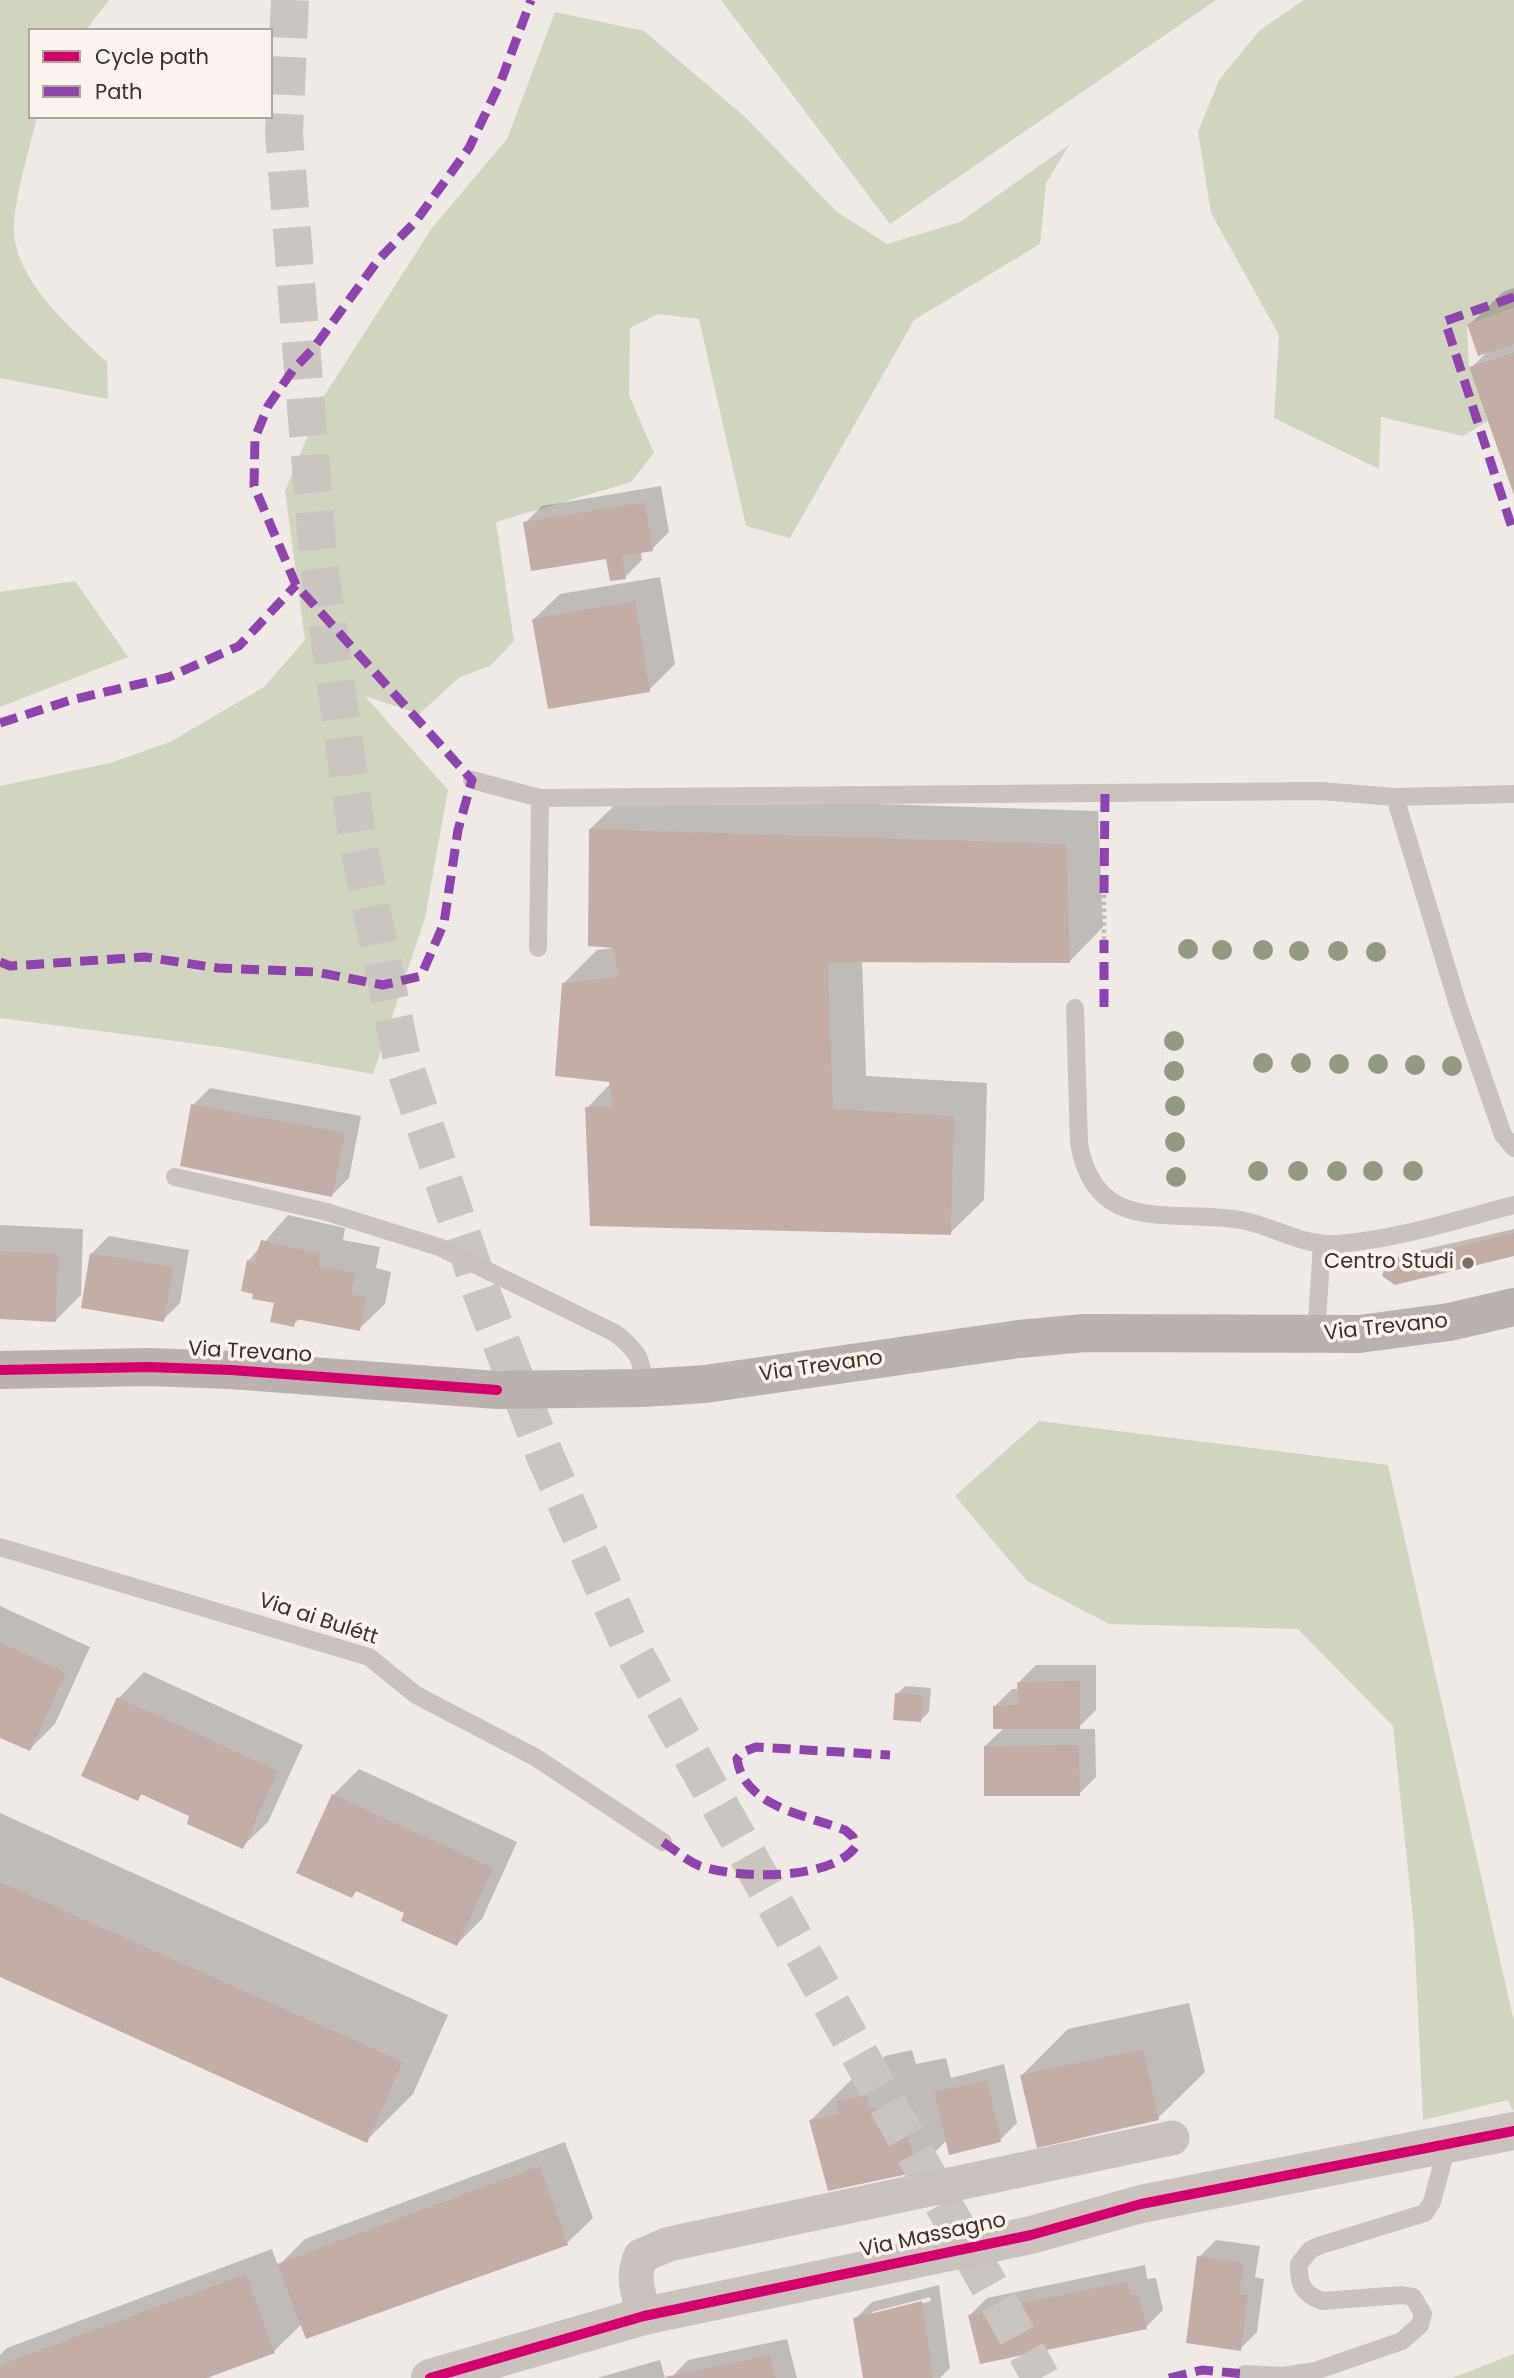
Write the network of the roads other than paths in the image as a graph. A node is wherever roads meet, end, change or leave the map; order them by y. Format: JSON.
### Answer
{"nodes":[{"id":1,"x":472,"y":780,"type":"dead end"},
{"id":2,"x":1514,"y":794,"type":"edge"},
{"id":3,"x":1395,"y":797,"type":"junction"},
{"id":4,"x":540,"y":798,"type":"junction"},
{"id":5,"x":538,"y":947,"type":"dead end"},
{"id":6,"x":1075,"y":1007,"type":"dead end"},
{"id":7,"x":1514,"y":1148,"type":"edge"},
{"id":8,"x":175,"y":1177,"type":"dead end"},
{"id":9,"x":1514,"y":1205,"type":"edge"},
{"id":10,"x":1322,"y":1245,"type":"junction"},
{"id":11,"x":1514,"y":1307,"type":"edge"},
{"id":12,"x":1316,"y":1335,"type":"junction"},
{"id":13,"x":0,"y":1370,"type":"edge"},
{"id":14,"x":645,"y":1388,"type":"junction"},
{"id":15,"x":0,"y":1547,"type":"edge"},
{"id":16,"x":663,"y":1842,"type":"dead end"},
{"id":17,"x":1514,"y":2132,"type":"edge"},
{"id":18,"x":1171,"y":2138,"type":"dead end"},
{"id":19,"x":1447,"y":2146,"type":"junction"},
{"id":20,"x":644,"y":2316,"type":"junction"},
{"id":21,"x":1245,"y":2374,"type":"dead end"},
{"id":22,"x":430,"y":2378,"type":"edge"}],
"edges":[{"from":1,"to":4,"type":"lane"},
{"from":2,"to":3,"type":"lane"},
{"from":3,"to":4,"type":"lane"},
{"from":3,"to":7,"type":"lane"},
{"from":4,"to":5,"type":"lane"},
{"from":6,"to":10,"type":"lane"},
{"from":8,"to":14,"type":"lane"},
{"from":9,"to":10,"type":"lane"},
{"from":10,"to":12,"type":"lane"},
{"from":11,"to":12,"type":"main road","name":"Via Trevano"},
{"from":12,"to":14,"type":"main road","name":"Via Trevano"},
{"from":13,"to":14,"type":"main road","name":"Via Trevano"},
{"from":15,"to":16,"type":"lane","name":"Via ai Bulétt"},
{"from":17,"to":19,"type":"street","name":"Via Massagno"},
{"from":18,"to":20,"type":"street"},
{"from":19,"to":20,"type":"street","name":"Via Massagno"},
{"from":19,"to":21,"type":"lane"},
{"from":20,"to":22,"type":"street","name":"Via Massagno"}]}
